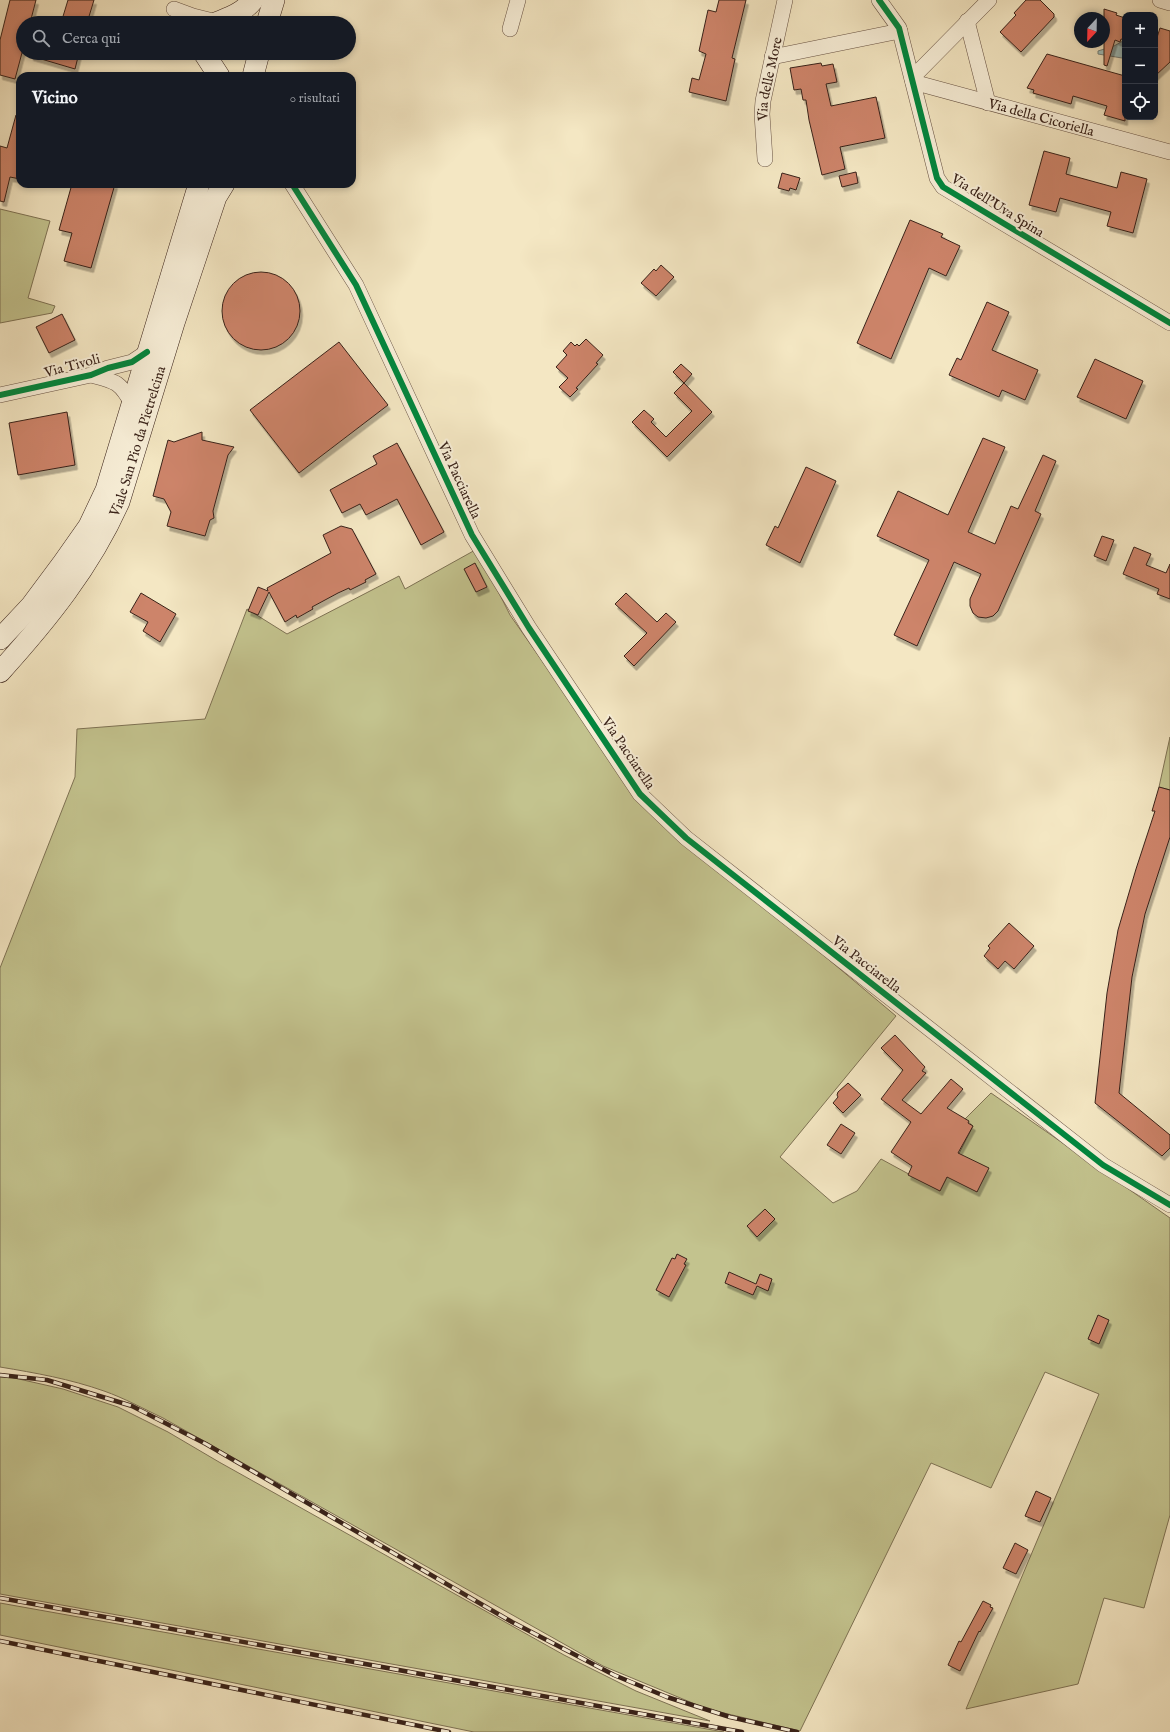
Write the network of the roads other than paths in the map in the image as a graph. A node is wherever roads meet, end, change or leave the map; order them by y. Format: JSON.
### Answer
{"nodes":[{"id":1,"x":253,"y":0,"type":"edge"},
{"id":2,"x":274,"y":0,"type":"edge"},
{"id":3,"x":518,"y":0,"type":"edge"},
{"id":4,"x":785,"y":0,"type":"edge"},
{"id":5,"x":879,"y":0,"type":"edge"},
{"id":6,"x":989,"y":0,"type":"edge"},
{"id":7,"x":1160,"y":0,"type":"edge"},
{"id":8,"x":1170,"y":3,"type":"edge"},
{"id":9,"x":170,"y":4,"type":"edge"},
{"id":10,"x":179,"y":16,"type":"edge"},
{"id":11,"x":193,"y":16,"type":"edge"},
{"id":12,"x":236,"y":16,"type":"edge"},
{"id":13,"x":269,"y":16,"type":"edge"},
{"id":14,"x":967,"y":21,"type":"junction"},
{"id":15,"x":510,"y":29,"type":"dead end"},
{"id":16,"x":900,"y":31,"type":"junction"},
{"id":17,"x":772,"y":57,"type":"junction"},
{"id":18,"x":209,"y":60,"type":"edge"},
{"id":19,"x":257,"y":60,"type":"edge"},
{"id":20,"x":216,"y":72,"type":"edge"},
{"id":21,"x":254,"y":72,"type":"edge"},
{"id":22,"x":912,"y":80,"type":"junction"},
{"id":23,"x":988,"y":103,"type":"junction"},
{"id":24,"x":1170,"y":152,"type":"edge"},
{"id":25,"x":765,"y":159,"type":"dead end"},
{"id":26,"x":198,"y":188,"type":"edge"},
{"id":27,"x":222,"y":188,"type":"edge"},
{"id":28,"x":295,"y":188,"type":"edge"},
{"id":29,"x":1170,"y":323,"type":"edge"},
{"id":30,"x":147,"y":352,"type":"junction"},
{"id":31,"x":90,"y":375,"type":"junction"},
{"id":32,"x":0,"y":395,"type":"edge"},
{"id":33,"x":132,"y":404,"type":"junction"},
{"id":34,"x":0,"y":639,"type":"edge"},
{"id":35,"x":0,"y":672,"type":"edge"},
{"id":36,"x":1170,"y":1205,"type":"edge"}],
"edges":[{"from":1,"to":12,"type":"main road"},
{"from":2,"to":13,"type":"main road"},
{"from":3,"to":15,"type":"street"},
{"from":4,"to":17,"type":"street","name":"Via delle More"},
{"from":5,"to":16,"type":"street","name":"Via dell'Uva Spina"},
{"from":6,"to":14,"type":"street"},
{"from":7,"to":8,"type":"street"},
{"from":9,"to":10,"type":"street"},
{"from":9,"to":11,"type":"street"},
{"from":14,"to":22,"type":"street"},
{"from":14,"to":23,"type":"street"},
{"from":16,"to":17,"type":"street"},
{"from":16,"to":22,"type":"street","name":"Via dell'Uva Spina"},
{"from":17,"to":25,"type":"street","name":"Via delle More"},
{"from":18,"to":20,"type":"main road"},
{"from":19,"to":21,"type":"main road"},
{"from":22,"to":23,"type":"street","name":"Via della Cicoriella"},
{"from":22,"to":29,"type":"street","name":"Via dell'Uva Spina"},
{"from":23,"to":24,"type":"street","name":"Via della Cicoriella"},
{"from":26,"to":30,"type":"main road","name":"Viale San Pio da Pietrelcina"},
{"from":27,"to":35,"type":"main road","name":"Viale San Pio da Pietrelcina"},
{"from":28,"to":36,"type":"street","name":"Via Pacciarella"},
{"from":30,"to":31,"type":"street","name":"Via Tivoli"},
{"from":30,"to":33,"type":"main road","name":"Viale San Pio da Pietrelcina"},
{"from":31,"to":32,"type":"street","name":"Via Tivoli"},
{"from":31,"to":33,"type":"street"},
{"from":33,"to":34,"type":"main road","name":"Viale San Pio da Pietrelcina"}]}
